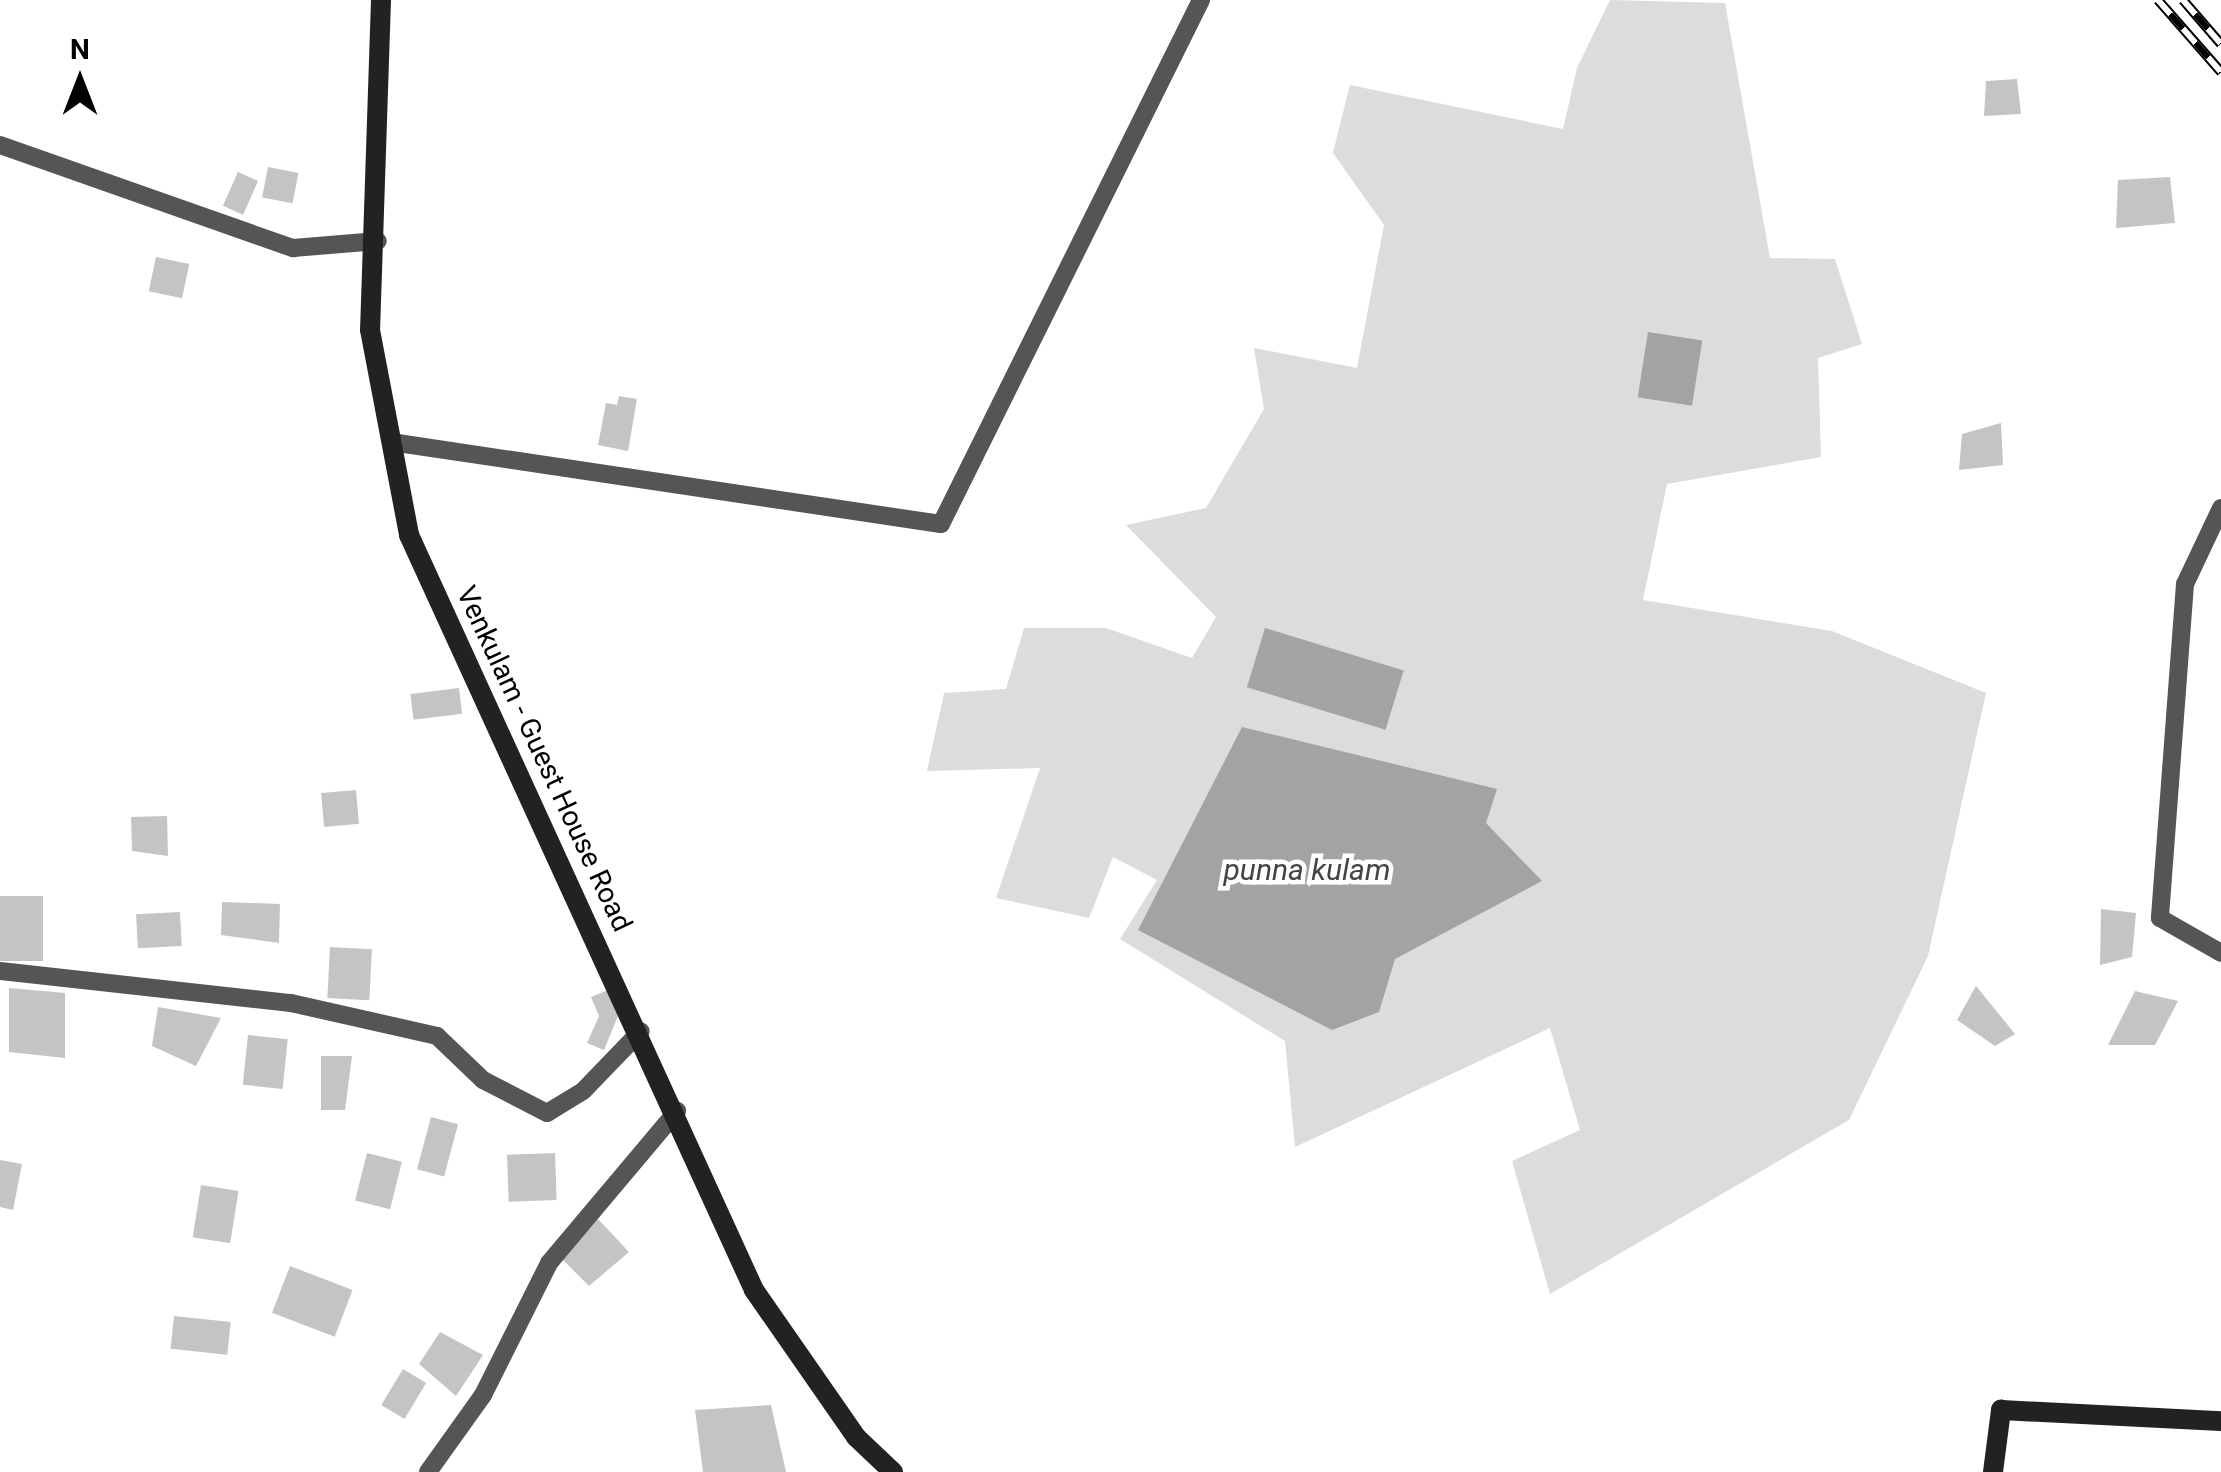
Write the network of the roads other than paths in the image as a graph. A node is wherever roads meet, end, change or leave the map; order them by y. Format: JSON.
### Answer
{"nodes":[{"id":1,"x":381,"y":0,"type":"edge"},
{"id":2,"x":1201,"y":0,"type":"edge"},
{"id":3,"x":0,"y":145,"type":"edge"},
{"id":4,"x":378,"y":241,"type":"junction"},
{"id":5,"x":391,"y":442,"type":"junction"},
{"id":6,"x":2221,"y":508,"type":"edge"},
{"id":7,"x":2221,"y":953,"type":"edge"},
{"id":8,"x":0,"y":971,"type":"edge"},
{"id":9,"x":640,"y":1031,"type":"junction"},
{"id":10,"x":677,"y":1111,"type":"junction"},
{"id":11,"x":2221,"y":1420,"type":"edge"},
{"id":12,"x":428,"y":1472,"type":"edge"},
{"id":13,"x":893,"y":1472,"type":"edge"},
{"id":14,"x":1993,"y":1472,"type":"edge"}],
"edges":[{"from":1,"to":4,"type":"main road","name":"Venkulam - Guest House Road"},
{"from":2,"to":5,"type":"street"},
{"from":3,"to":4,"type":"street"},
{"from":4,"to":5,"type":"main road","name":"Venkulam - Guest House Road"},
{"from":5,"to":9,"type":"main road","name":"Venkulam - Guest House Road"},
{"from":6,"to":7,"type":"street"},
{"from":8,"to":9,"type":"street"},
{"from":9,"to":10,"type":"main road","name":"Venkulam - Guest House Road"},
{"from":10,"to":12,"type":"street"},
{"from":10,"to":13,"type":"main road","name":"Venkulam - Guest House Road"},
{"from":11,"to":14,"type":"main road"}]}
